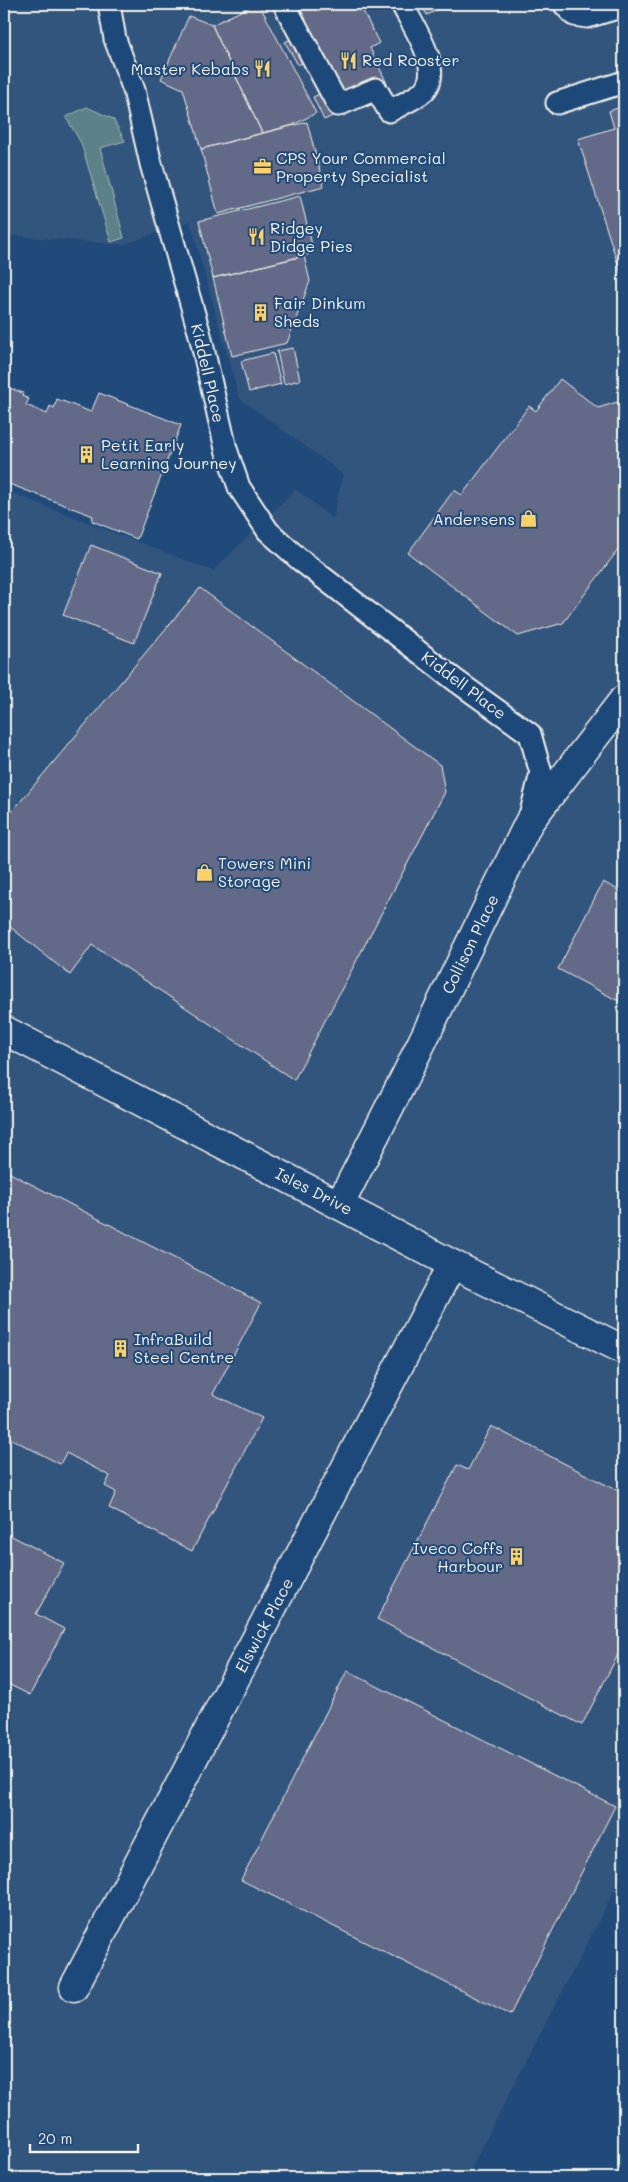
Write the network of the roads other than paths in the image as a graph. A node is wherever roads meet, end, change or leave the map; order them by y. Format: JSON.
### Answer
{"nodes":[{"id":1,"x":109,"y":4,"type":"edge"},
{"id":2,"x":284,"y":4,"type":"edge"},
{"id":3,"x":402,"y":4,"type":"edge"},
{"id":4,"x":564,"y":4,"type":"edge"},
{"id":5,"x":624,"y":6,"type":"edge"},
{"id":6,"x":624,"y":82,"type":"edge"},
{"id":7,"x":557,"y":103,"type":"dead end"},
{"id":8,"x":624,"y":699,"type":"edge"},
{"id":9,"x":529,"y":822,"type":"junction"},
{"id":10,"x":4,"y":1030,"type":"edge"},
{"id":11,"x":340,"y":1204,"type":"junction"},
{"id":12,"x":452,"y":1264,"type":"junction"},
{"id":13,"x":624,"y":1350,"type":"edge"},
{"id":14,"x":74,"y":1987,"type":"dead end"}],
"edges":[{"from":1,"to":9,"type":"lane","name":"Kiddell Place"},
{"from":2,"to":3,"type":"lane"},
{"from":4,"to":5,"type":"lane"},
{"from":6,"to":7,"type":"lane"},
{"from":8,"to":9,"type":"street","name":"Collison Place"},
{"from":9,"to":11,"type":"street","name":"Collison Place"},
{"from":10,"to":11,"type":"street","name":"Isles Drive"},
{"from":11,"to":12,"type":"street","name":"Isles Drive"},
{"from":12,"to":13,"type":"street","name":"Isles Drive"},
{"from":12,"to":14,"type":"street","name":"Elswick Place"}]}
